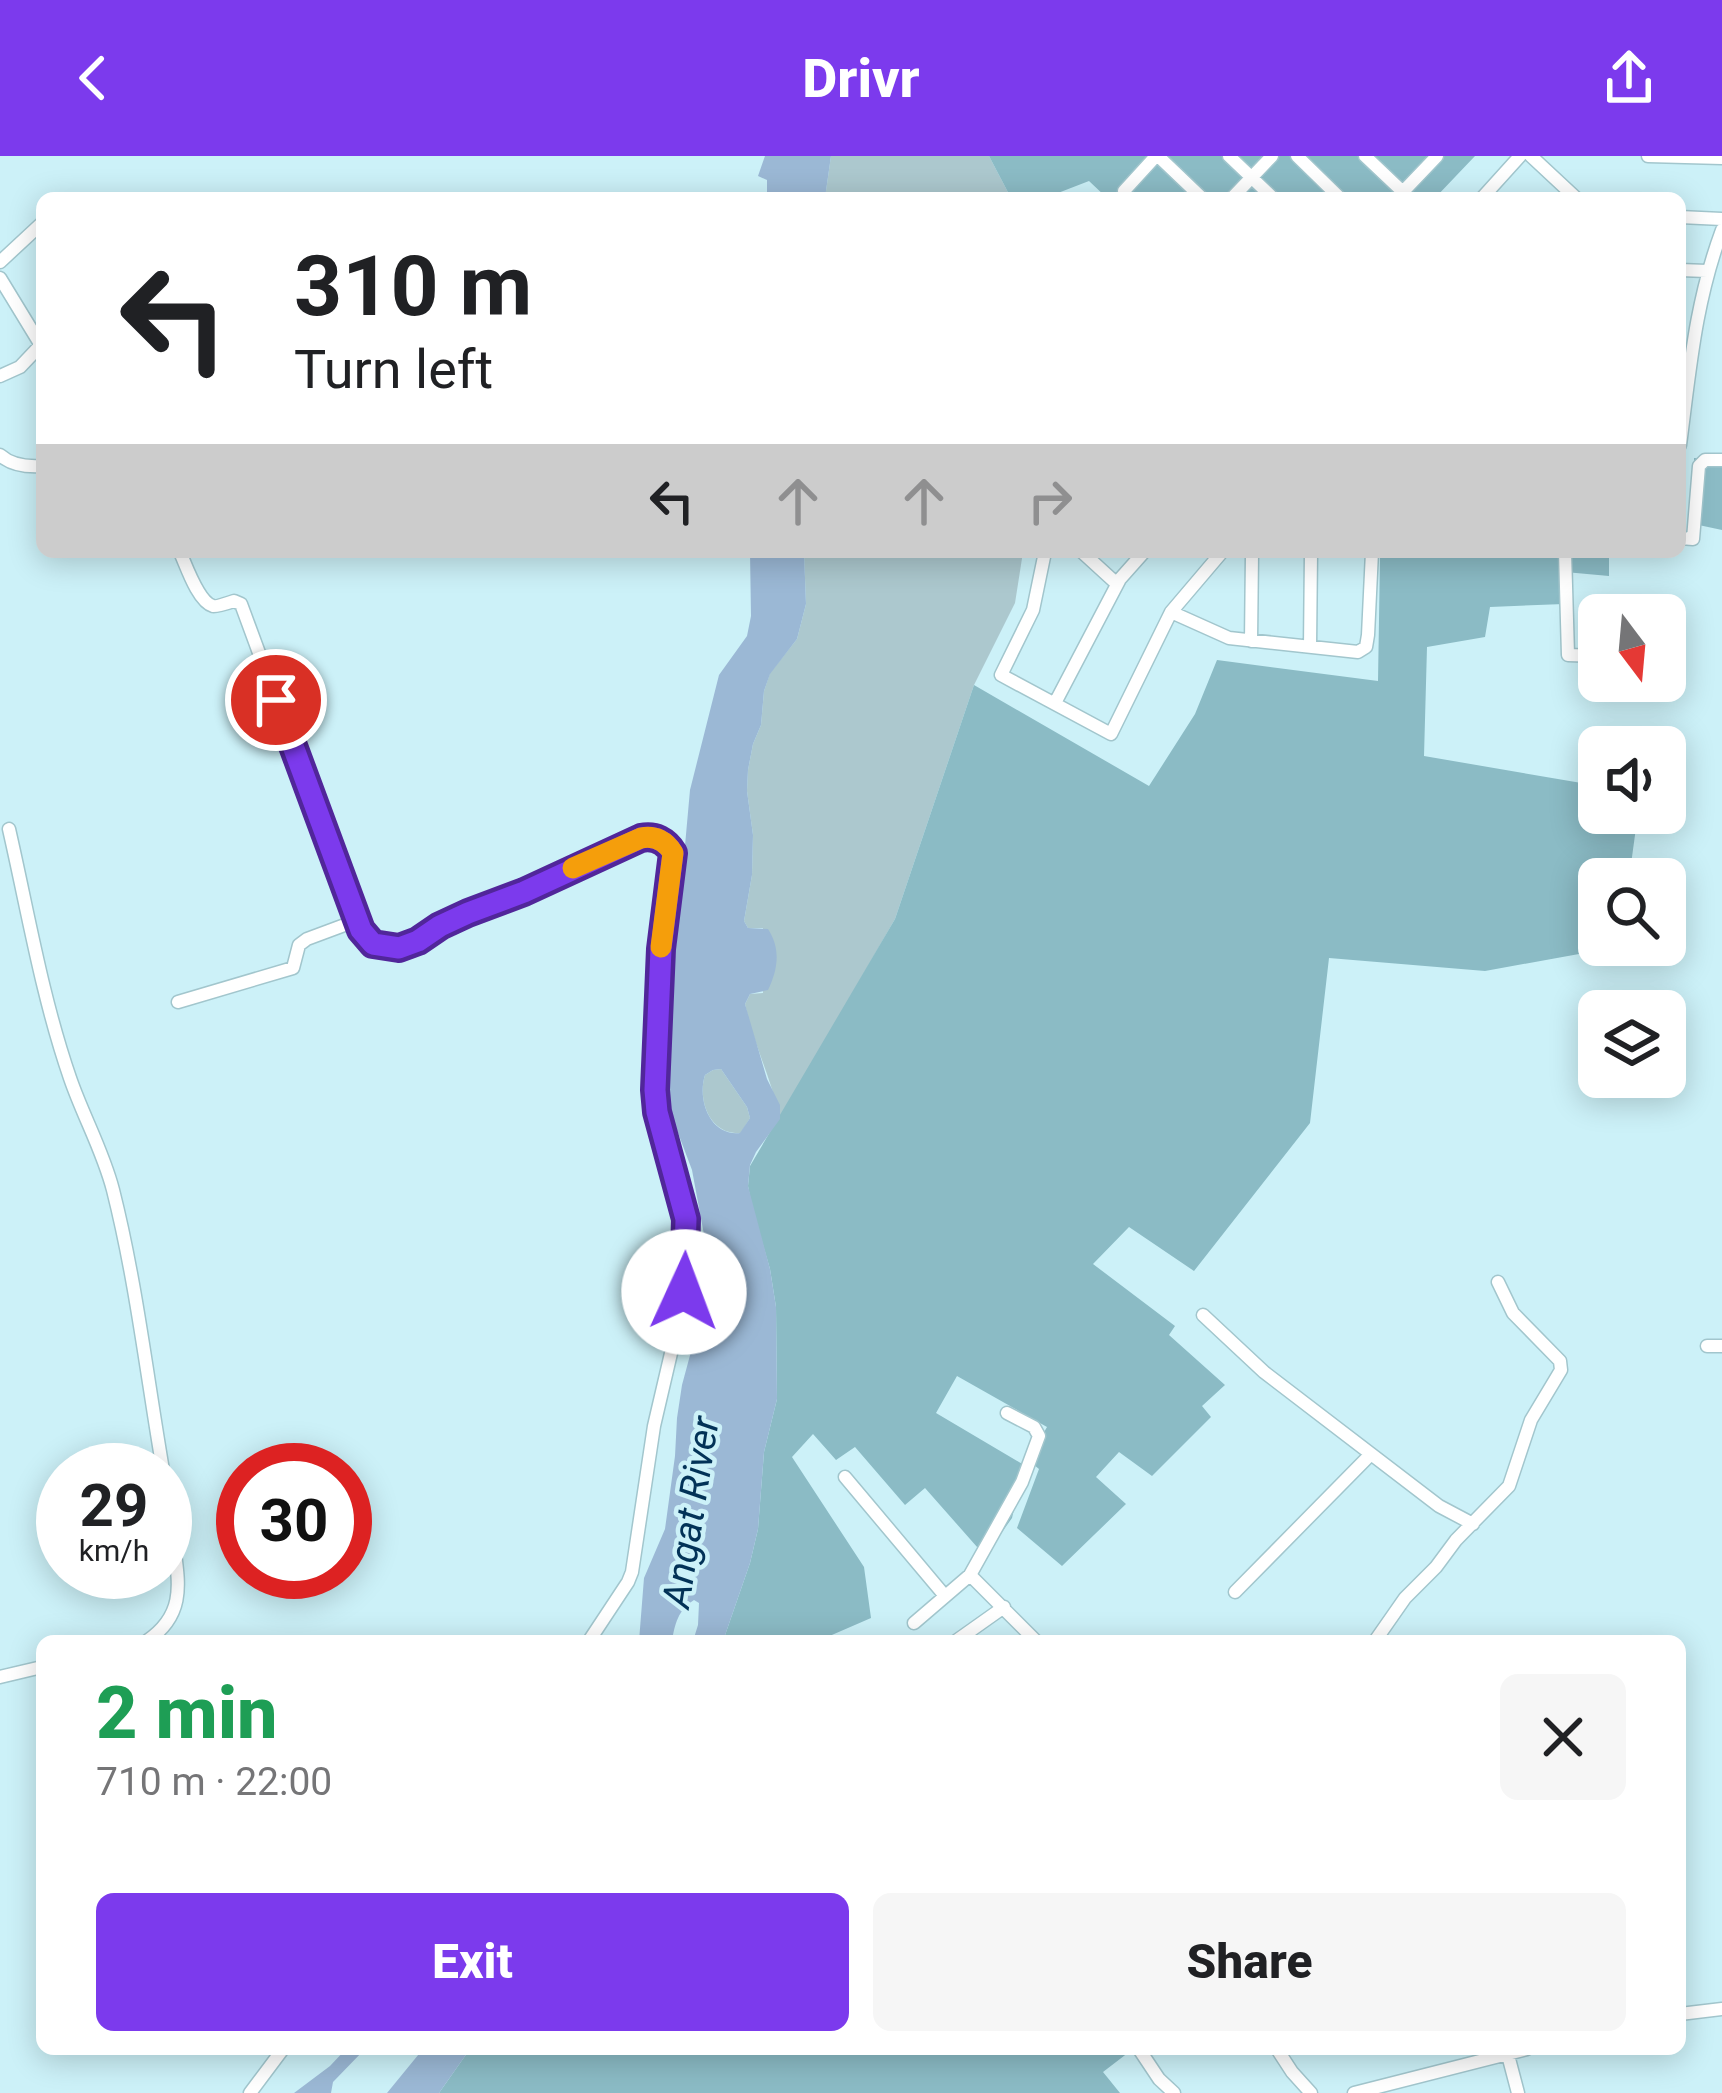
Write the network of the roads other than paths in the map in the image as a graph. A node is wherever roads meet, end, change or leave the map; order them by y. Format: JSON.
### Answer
{"nodes":[{"id":1,"x":1157,"y":156,"type":"edge"},
{"id":2,"x":1229,"y":156,"type":"edge"},
{"id":3,"x":1272,"y":156,"type":"edge"},
{"id":4,"x":1297,"y":156,"type":"edge"},
{"id":5,"x":1365,"y":156,"type":"edge"},
{"id":6,"x":1520,"y":156,"type":"edge"},
{"id":7,"x":1531,"y":156,"type":"edge"},
{"id":8,"x":1648,"y":156,"type":"edge"},
{"id":9,"x":1436,"y":157,"type":"edge"},
{"id":10,"x":1722,"y":158,"type":"edge"},
{"id":11,"x":1251,"y":177,"type":"junction"},
{"id":12,"x":1124,"y":191,"type":"edge"},
{"id":13,"x":1196,"y":192,"type":"edge"},
{"id":14,"x":1237,"y":192,"type":"edge"},
{"id":15,"x":1267,"y":192,"type":"edge"},
{"id":16,"x":1334,"y":192,"type":"edge"},
{"id":17,"x":1397,"y":192,"type":"edge"},
{"id":18,"x":1403,"y":192,"type":"edge"},
{"id":19,"x":1490,"y":192,"type":"edge"},
{"id":20,"x":1570,"y":192,"type":"edge"},
{"id":21,"x":1686,"y":218,"type":"edge"},
{"id":22,"x":1722,"y":219,"type":"edge"},
{"id":23,"x":36,"y":229,"type":"edge"},
{"id":24,"x":1722,"y":230,"type":"edge"},
{"id":25,"x":0,"y":262,"type":"edge"},
{"id":26,"x":1686,"y":270,"type":"edge"},
{"id":27,"x":1707,"y":271,"type":"junction"},
{"id":28,"x":0,"y":278,"type":"edge"},
{"id":29,"x":36,"y":337,"type":"edge"},
{"id":30,"x":1686,"y":338,"type":"edge"},
{"id":31,"x":36,"y":350,"type":"edge"},
{"id":32,"x":0,"y":376,"type":"edge"},
{"id":33,"x":0,"y":455,"type":"edge"},
{"id":34,"x":1722,"y":460,"type":"edge"},
{"id":35,"x":36,"y":466,"type":"edge"},
{"id":36,"x":1686,"y":538,"type":"edge"},
{"id":37,"x":183,"y":558,"type":"edge"},
{"id":38,"x":1044,"y":558,"type":"edge"},
{"id":39,"x":1089,"y":558,"type":"edge"},
{"id":40,"x":1139,"y":558,"type":"edge"},
{"id":41,"x":1217,"y":558,"type":"edge"},
{"id":42,"x":1250,"y":558,"type":"edge"},
{"id":43,"x":1311,"y":558,"type":"edge"},
{"id":44,"x":1372,"y":558,"type":"edge"},
{"id":45,"x":1565,"y":558,"type":"edge"},
{"id":46,"x":1117,"y":584,"type":"junction"},
{"id":47,"x":1171,"y":612,"type":"junction"},
{"id":48,"x":1251,"y":640,"type":"junction"},
{"id":49,"x":1310,"y":647,"type":"junction"},
{"id":50,"x":1578,"y":655,"type":"edge"},
{"id":51,"x":1054,"y":704,"type":"junction"},
{"id":52,"x":9,"y":829,"type":"dead end"},
{"id":53,"x":358,"y":920,"type":"junction"},
{"id":54,"x":178,"y":1002,"type":"dead end"},
{"id":55,"x":1498,"y":1282,"type":"dead end"},
{"id":56,"x":1203,"y":1315,"type":"dead end"},
{"id":57,"x":1006,"y":1413,"type":"dead end"},
{"id":58,"x":158,"y":1443,"type":"edge"},
{"id":59,"x":1371,"y":1454,"type":"junction"},
{"id":60,"x":844,"y":1477,"type":"dead end"},
{"id":61,"x":1473,"y":1524,"type":"junction"},
{"id":62,"x":970,"y":1575,"type":"junction"},
{"id":63,"x":1235,"y":1592,"type":"dead end"},
{"id":64,"x":945,"y":1596,"type":"junction"},
{"id":65,"x":177,"y":1599,"type":"edge"},
{"id":66,"x":1004,"y":1607,"type":"junction"},
{"id":67,"x":914,"y":1623,"type":"dead end"},
{"id":68,"x":155,"y":1635,"type":"edge"},
{"id":69,"x":593,"y":1635,"type":"edge"},
{"id":70,"x":964,"y":1635,"type":"edge"},
{"id":71,"x":1030,"y":1635,"type":"edge"},
{"id":72,"x":1380,"y":1635,"type":"edge"},
{"id":73,"x":36,"y":1668,"type":"edge"},
{"id":74,"x":0,"y":1677,"type":"edge"},
{"id":75,"x":1722,"y":2009,"type":"edge"},
{"id":76,"x":1686,"y":2013,"type":"edge"},
{"id":77,"x":279,"y":2055,"type":"edge"},
{"id":78,"x":1143,"y":2055,"type":"edge"},
{"id":79,"x":1281,"y":2055,"type":"edge"},
{"id":80,"x":1500,"y":2055,"type":"edge"},
{"id":81,"x":1504,"y":2055,"type":"edge"},
{"id":82,"x":250,"y":2093,"type":"edge"},
{"id":83,"x":1174,"y":2093,"type":"edge"},
{"id":84,"x":1311,"y":2093,"type":"edge"},
{"id":85,"x":1354,"y":2093,"type":"edge"},
{"id":86,"x":1518,"y":2093,"type":"edge"}],
"edges":[{"from":1,"to":12,"type":"street"},
{"from":1,"to":13,"type":"street"},
{"from":2,"to":11,"type":"street"},
{"from":3,"to":11,"type":"street"},
{"from":4,"to":16,"type":"street"},
{"from":5,"to":17,"type":"street"},
{"from":6,"to":19,"type":"street"},
{"from":7,"to":20,"type":"street"},
{"from":8,"to":10,"type":"street"},
{"from":9,"to":18,"type":"street"},
{"from":11,"to":14,"type":"street"},
{"from":11,"to":15,"type":"street"},
{"from":21,"to":22,"type":"street"},
{"from":23,"to":25,"type":"street"},
{"from":24,"to":27,"type":"street"},
{"from":26,"to":27,"type":"street"},
{"from":27,"to":30,"type":"street"},
{"from":28,"to":29,"type":"street"},
{"from":31,"to":32,"type":"street"},
{"from":33,"to":35,"type":"street"},
{"from":34,"to":36,"type":"street"},
{"from":37,"to":53,"type":"street"},
{"from":38,"to":51,"type":"street"},
{"from":39,"to":46,"type":"street"},
{"from":40,"to":46,"type":"street"},
{"from":41,"to":47,"type":"street"},
{"from":42,"to":48,"type":"street"},
{"from":43,"to":49,"type":"street"},
{"from":44,"to":49,"type":"street"},
{"from":45,"to":50,"type":"street"},
{"from":46,"to":51,"type":"street"},
{"from":47,"to":48,"type":"street"},
{"from":47,"to":51,"type":"street"},
{"from":48,"to":49,"type":"street"},
{"from":52,"to":58,"type":"street"},
{"from":53,"to":54,"type":"street"},
{"from":53,"to":69,"type":"street"},
{"from":55,"to":61,"type":"street"},
{"from":56,"to":59,"type":"street"},
{"from":57,"to":62,"type":"street"},
{"from":59,"to":61,"type":"street"},
{"from":59,"to":63,"type":"street"},
{"from":60,"to":64,"type":"street"},
{"from":61,"to":72,"type":"street"},
{"from":62,"to":64,"type":"street"},
{"from":62,"to":66,"type":"street"},
{"from":64,"to":67,"type":"street"},
{"from":65,"to":68,"type":"street"},
{"from":66,"to":70,"type":"street"},
{"from":66,"to":71,"type":"street"},
{"from":73,"to":74,"type":"street"},
{"from":75,"to":76,"type":"street"},
{"from":77,"to":82,"type":"street"},
{"from":78,"to":83,"type":"street"},
{"from":79,"to":84,"type":"street"},
{"from":80,"to":85,"type":"street"},
{"from":81,"to":86,"type":"street"}]}
